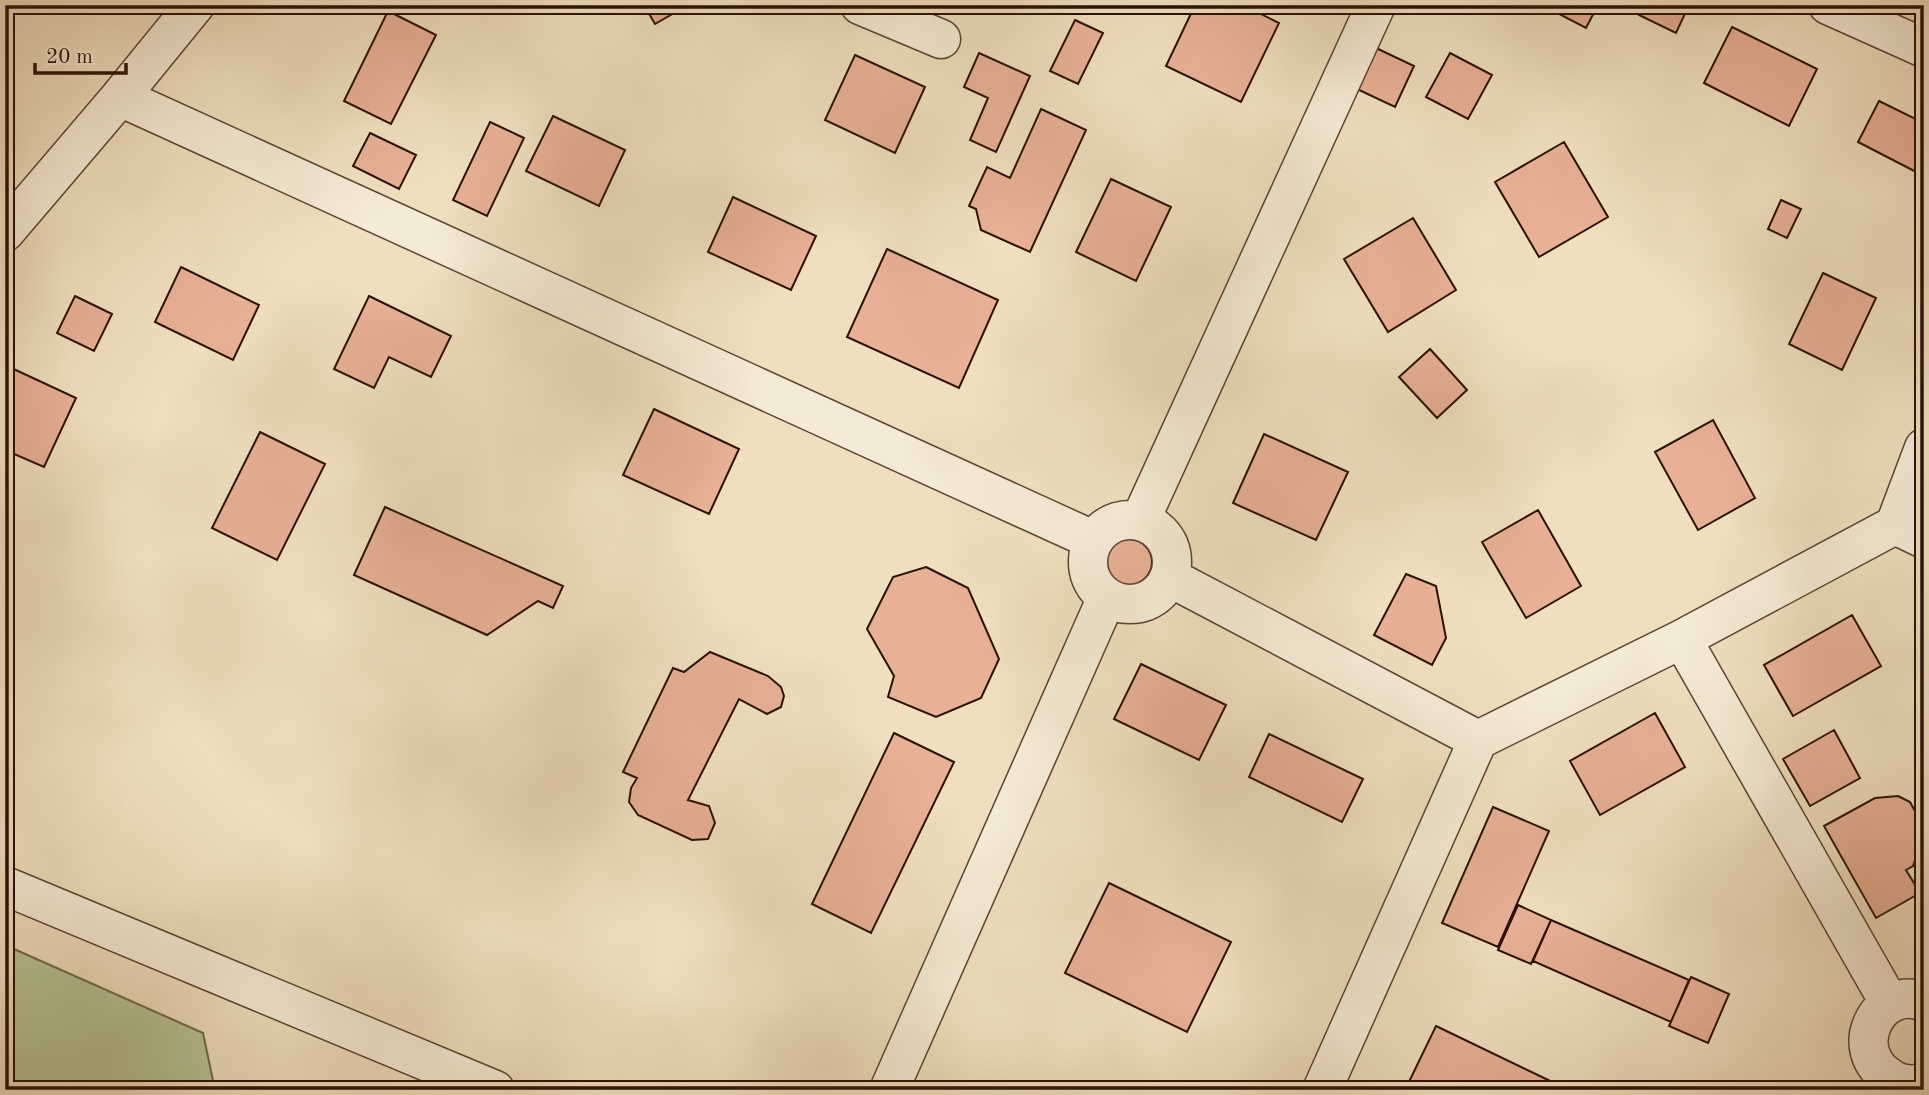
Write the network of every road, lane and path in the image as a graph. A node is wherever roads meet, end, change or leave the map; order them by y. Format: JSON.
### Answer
{"nodes":[{"id":1,"x":195,"y":5,"type":"edge"},
{"id":2,"x":860,"y":5,"type":"edge"},
{"id":3,"x":1376,"y":5,"type":"edge"},
{"id":4,"x":1828,"y":5,"type":"edge"},
{"id":5,"x":941,"y":39,"type":"dead end"},
{"id":6,"x":1924,"y":48,"type":"edge"},
{"id":7,"x":120,"y":97,"type":"junction"},
{"id":8,"x":5,"y":232,"type":"edge"},
{"id":9,"x":1924,"y":448,"type":"edge"},
{"id":10,"x":1140,"y":520,"type":"junction"},
{"id":11,"x":1909,"y":532,"type":"edge"},
{"id":12,"x":1093,"y":540,"type":"junction"},
{"id":13,"x":1169,"y":577,"type":"junction"},
{"id":14,"x":1107,"y":597,"type":"junction"},
{"id":15,"x":1682,"y":639,"type":"junction"},
{"id":16,"x":1478,"y":740,"type":"junction"},
{"id":17,"x":5,"y":886,"type":"edge"},
{"id":18,"x":1914,"y":998,"type":"edge"},
{"id":19,"x":1924,"y":1082,"type":"edge"},
{"id":20,"x":495,"y":1090,"type":"edge"},
{"id":21,"x":889,"y":1090,"type":"edge"},
{"id":22,"x":1322,"y":1090,"type":"edge"}],
"edges":[{"from":1,"to":7,"type":"lane"},
{"from":2,"to":5,"type":"lane"},
{"from":3,"to":10,"type":"lane"},
{"from":4,"to":6,"type":"lane"},
{"from":7,"to":8,"type":"lane"},
{"from":7,"to":12,"type":"lane"},
{"from":9,"to":11,"type":"lane"},
{"from":10,"to":12,"type":"lane"},
{"from":10,"to":13,"type":"lane"},
{"from":11,"to":15,"type":"lane"},
{"from":12,"to":14,"type":"lane"},
{"from":13,"to":14,"type":"lane"},
{"from":13,"to":16,"type":"lane"},
{"from":14,"to":21,"type":"lane"},
{"from":15,"to":16,"type":"lane"},
{"from":15,"to":18,"type":"lane"},
{"from":16,"to":22,"type":"lane"},
{"from":17,"to":20,"type":"lane"},
{"from":18,"to":19,"type":"lane"}]}
